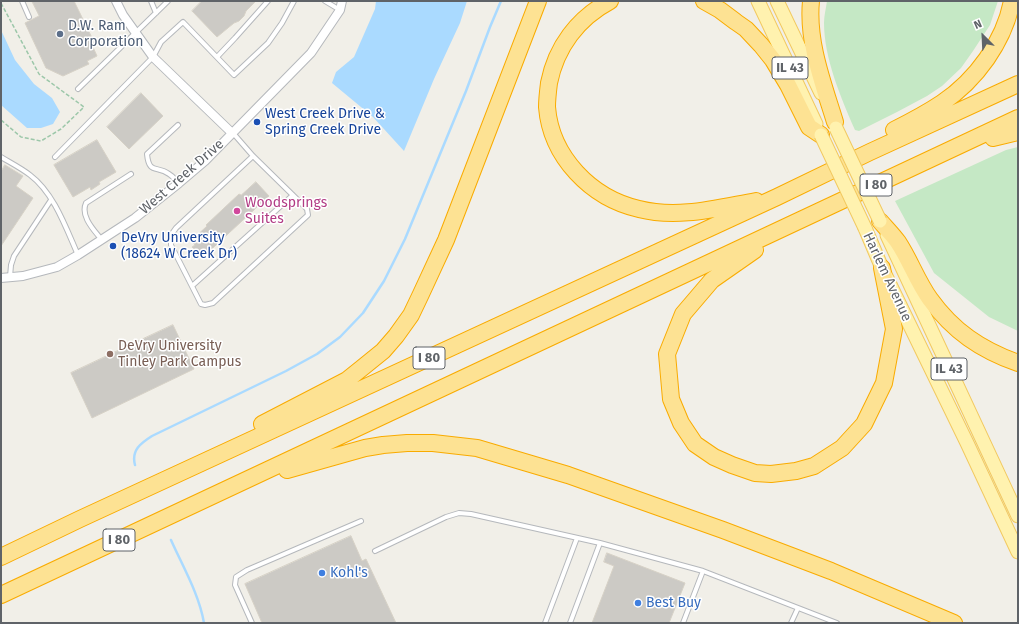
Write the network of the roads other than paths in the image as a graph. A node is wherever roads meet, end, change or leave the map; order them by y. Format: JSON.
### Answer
{"nodes":[{"id":1,"x":22,"y":1,"type":"edge"},
{"id":2,"x":116,"y":1,"type":"edge"},
{"id":3,"x":151,"y":1,"type":"edge"},
{"id":4,"x":168,"y":1,"type":"edge"},
{"id":5,"x":268,"y":1,"type":"edge"},
{"id":6,"x":294,"y":1,"type":"edge"},
{"id":7,"x":325,"y":1,"type":"edge"},
{"id":8,"x":342,"y":1,"type":"edge"},
{"id":9,"x":538,"y":1,"type":"edge"},
{"id":10,"x":610,"y":1,"type":"edge"},
{"id":11,"x":704,"y":1,"type":"edge"},
{"id":12,"x":758,"y":1,"type":"edge"},
{"id":13,"x":777,"y":1,"type":"edge"},
{"id":14,"x":811,"y":1,"type":"edge"},
{"id":15,"x":1012,"y":1,"type":"edge"},
{"id":16,"x":340,"y":10,"type":"junction"},
{"id":17,"x":156,"y":13,"type":"junction"},
{"id":18,"x":29,"y":17,"type":"dead end"},
{"id":19,"x":136,"y":33,"type":"junction"},
{"id":20,"x":153,"y":57,"type":"junction"},
{"id":21,"x":217,"y":57,"type":"junction"},
{"id":22,"x":1018,"y":84,"type":"edge"},
{"id":23,"x":78,"y":89,"type":"dead end"},
{"id":24,"x":1018,"y":118,"type":"edge"},
{"id":25,"x":178,"y":125,"type":"dead end"},
{"id":26,"x":835,"y":125,"type":"junction"},
{"id":27,"x":1018,"y":132,"type":"edge"},
{"id":28,"x":232,"y":133,"type":"junction"},
{"id":29,"x":821,"y":135,"type":"junction"},
{"id":30,"x":958,"y":146,"type":"junction"},
{"id":31,"x":870,"y":152,"type":"junction"},
{"id":32,"x":253,"y":156,"type":"junction"},
{"id":33,"x":1,"y":157,"type":"edge"},
{"id":34,"x":55,"y":157,"type":"dead end"},
{"id":35,"x":130,"y":174,"type":"dead end"},
{"id":36,"x":179,"y":184,"type":"junction"},
{"id":37,"x":293,"y":195,"type":"junction"},
{"id":38,"x":777,"y":197,"type":"junction"},
{"id":39,"x":51,"y":200,"type":"junction"},
{"id":40,"x":880,"y":221,"type":"junction"},
{"id":41,"x":793,"y":224,"type":"junction"},
{"id":42,"x":101,"y":240,"type":"junction"},
{"id":43,"x":78,"y":255,"type":"junction"},
{"id":44,"x":882,"y":268,"type":"junction"},
{"id":45,"x":10,"y":277,"type":"junction"},
{"id":46,"x":1,"y":278,"type":"edge"},
{"id":47,"x":192,"y":286,"type":"junction"},
{"id":48,"x":1018,"y":363,"type":"edge"},
{"id":49,"x":238,"y":484,"type":"junction"},
{"id":50,"x":1018,"y":516,"type":"edge"},
{"id":51,"x":80,"y":519,"type":"junction"},
{"id":52,"x":361,"y":521,"type":"dead end"},
{"id":53,"x":577,"y":538,"type":"junction"},
{"id":54,"x":600,"y":543,"type":"junction"},
{"id":55,"x":375,"y":551,"type":"dead end"},
{"id":56,"x":1018,"y":552,"type":"edge"},
{"id":57,"x":1,"y":557,"type":"edge"},
{"id":58,"x":703,"y":571,"type":"junction"},
{"id":59,"x":1,"y":595,"type":"edge"},
{"id":60,"x":798,"y":608,"type":"junction"},
{"id":61,"x":252,"y":623,"type":"edge"},
{"id":62,"x":545,"y":623,"type":"edge"},
{"id":63,"x":570,"y":623,"type":"edge"},
{"id":64,"x":683,"y":623,"type":"edge"},
{"id":65,"x":791,"y":623,"type":"edge"},
{"id":66,"x":837,"y":623,"type":"edge"},
{"id":67,"x":954,"y":623,"type":"edge"}],
"edges":[{"from":1,"to":18,"type":"lane"},
{"from":2,"to":19,"type":"street"},
{"from":3,"to":17,"type":"lane"},
{"from":4,"to":17,"type":"lane"},
{"from":5,"to":21,"type":"lane"},
{"from":6,"to":21,"type":"lane"},
{"from":7,"to":16,"type":"lane"},
{"from":8,"to":16,"type":"street"},
{"from":9,"to":51,"type":"highway"},
{"from":10,"to":38,"type":"highway"},
{"from":11,"to":29,"type":"highway"},
{"from":12,"to":29,"type":"main road","name":"Harlem Avenue","number":"IL 43"},
{"from":13,"to":26,"type":"main road","name":"Harlem Avenue","number":"IL 43"},
{"from":14,"to":26,"type":"highway"},
{"from":15,"to":31,"type":"highway"},
{"from":16,"to":28,"type":"street","name":"West Creek Drive"},
{"from":17,"to":19,"type":"lane"},
{"from":19,"to":20,"type":"street"},
{"from":19,"to":23,"type":"lane"},
{"from":20,"to":21,"type":"lane"},
{"from":20,"to":28,"type":"street"},
{"from":20,"to":34,"type":"lane"},
{"from":22,"to":31,"type":"highway","number":"I 80"},
{"from":24,"to":30,"type":"highway","number":"I 80"},
{"from":25,"to":36,"type":"lane"},
{"from":26,"to":40,"type":"main road","name":"Harlem Avenue","number":"IL 43","bridge":true},
{"from":27,"to":30,"type":"highway"},
{"from":28,"to":32,"type":"lane"},
{"from":28,"to":36,"type":"street","name":"West Creek Drive"},
{"from":29,"to":44,"type":"main road","name":"Harlem Avenue","number":"IL 43","bridge":true},
{"from":30,"to":41,"type":"highway","number":"I 80"},
{"from":31,"to":38,"type":"highway","number":"I 80"},
{"from":32,"to":37,"type":"lane"},
{"from":32,"to":47,"type":"lane"},
{"from":33,"to":39,"type":"lane"},
{"from":35,"to":42,"type":"lane"},
{"from":36,"to":42,"type":"street","name":"West Creek Drive"},
{"from":37,"to":47,"type":"lane"},
{"from":37,"to":47,"type":"lane"},
{"from":38,"to":51,"type":"highway","number":"I 80"},
{"from":39,"to":43,"type":"lane"},
{"from":39,"to":45,"type":"lane"},
{"from":40,"to":48,"type":"highway"},
{"from":40,"to":50,"type":"main road","name":"Harlem Avenue","number":"IL 43"},
{"from":41,"to":44,"type":"highway"},
{"from":41,"to":49,"type":"highway","number":"I 80"},
{"from":42,"to":43,"type":"street","name":"West Creek Drive"},
{"from":43,"to":45,"type":"street","name":"West Creek Drive"},
{"from":44,"to":56,"type":"main road","name":"Harlem Avenue","number":"IL 43"},
{"from":45,"to":46,"type":"street","name":"West Creek Drive"},
{"from":49,"to":59,"type":"highway","number":"I 80"},
{"from":49,"to":67,"type":"highway"},
{"from":51,"to":57,"type":"highway","number":"I 80"},
{"from":52,"to":61,"type":"lane"},
{"from":53,"to":54,"type":"lane"},
{"from":53,"to":55,"type":"lane"},
{"from":53,"to":62,"type":"lane"},
{"from":54,"to":58,"type":"lane"},
{"from":54,"to":63,"type":"lane"},
{"from":58,"to":60,"type":"lane"},
{"from":58,"to":64,"type":"lane"},
{"from":60,"to":65,"type":"lane"},
{"from":60,"to":66,"type":"lane"}]}
